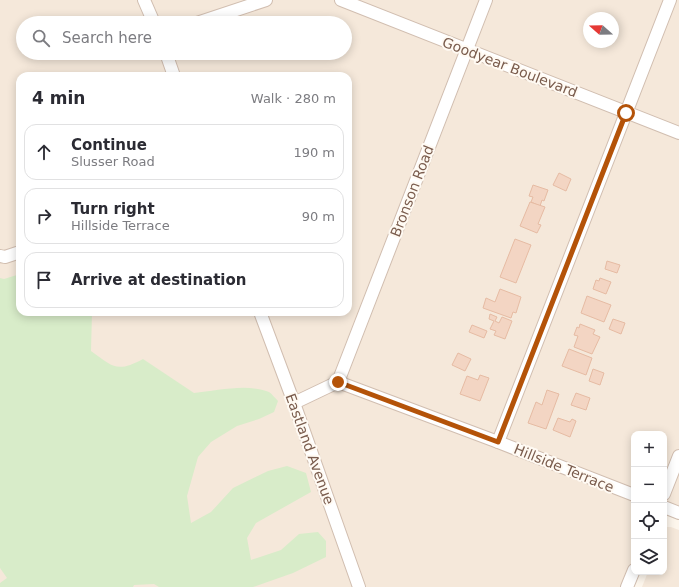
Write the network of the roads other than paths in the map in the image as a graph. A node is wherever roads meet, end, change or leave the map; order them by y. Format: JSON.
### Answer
{"nodes":[{"id":1,"x":144,"y":0,"type":"edge"},
{"id":2,"x":266,"y":0,"type":"edge"},
{"id":3,"x":341,"y":0,"type":"edge"},
{"id":4,"x":486,"y":0,"type":"edge"},
{"id":5,"x":670,"y":0,"type":"edge"},
{"id":6,"x":151,"y":16,"type":"edge"},
{"id":7,"x":218,"y":16,"type":"edge"},
{"id":8,"x":467,"y":50,"type":"junction"},
{"id":9,"x":168,"y":60,"type":"edge"},
{"id":10,"x":173,"y":72,"type":"edge"},
{"id":11,"x":626,"y":113,"type":"junction"},
{"id":12,"x":679,"y":134,"type":"edge"},
{"id":13,"x":16,"y":253,"type":"edge"},
{"id":14,"x":0,"y":256,"type":"edge"},
{"id":15,"x":261,"y":316,"type":"edge"},
{"id":16,"x":338,"y":382,"type":"junction"},
{"id":17,"x":294,"y":403,"type":"junction"},
{"id":18,"x":498,"y":442,"type":"junction"},
{"id":19,"x":679,"y":456,"type":"edge"},
{"id":20,"x":667,"y":486,"type":"edge"},
{"id":21,"x":631,"y":494,"type":"edge"},
{"id":22,"x":667,"y":508,"type":"edge"},
{"id":23,"x":679,"y":513,"type":"edge"},
{"id":24,"x":632,"y":575,"type":"edge"},
{"id":25,"x":359,"y":587,"type":"edge"},
{"id":26,"x":627,"y":587,"type":"edge"}],
"edges":[{"from":1,"to":6,"type":"street"},
{"from":2,"to":7,"type":"street"},
{"from":3,"to":8,"type":"street","name":"Goodyear Boulevard"},
{"from":4,"to":8,"type":"street","name":"Bronson Road"},
{"from":5,"to":11,"type":"street"},
{"from":8,"to":11,"type":"street","name":"Goodyear Boulevard"},
{"from":8,"to":16,"type":"street","name":"Bronson Road"},
{"from":9,"to":10,"type":"street"},
{"from":11,"to":12,"type":"street","name":"Goodyear Boulevard"},
{"from":11,"to":18,"type":"street"},
{"from":13,"to":14,"type":"street"},
{"from":15,"to":17,"type":"street","name":"Eastland Avenue"},
{"from":16,"to":17,"type":"street"},
{"from":16,"to":18,"type":"street","name":"Hillside Terrace"},
{"from":17,"to":25,"type":"street","name":"Eastland Avenue"},
{"from":18,"to":21,"type":"street","name":"Hillside Terrace"},
{"from":19,"to":20,"type":"street"},
{"from":22,"to":23,"type":"street"},
{"from":24,"to":26,"type":"street"}]}
